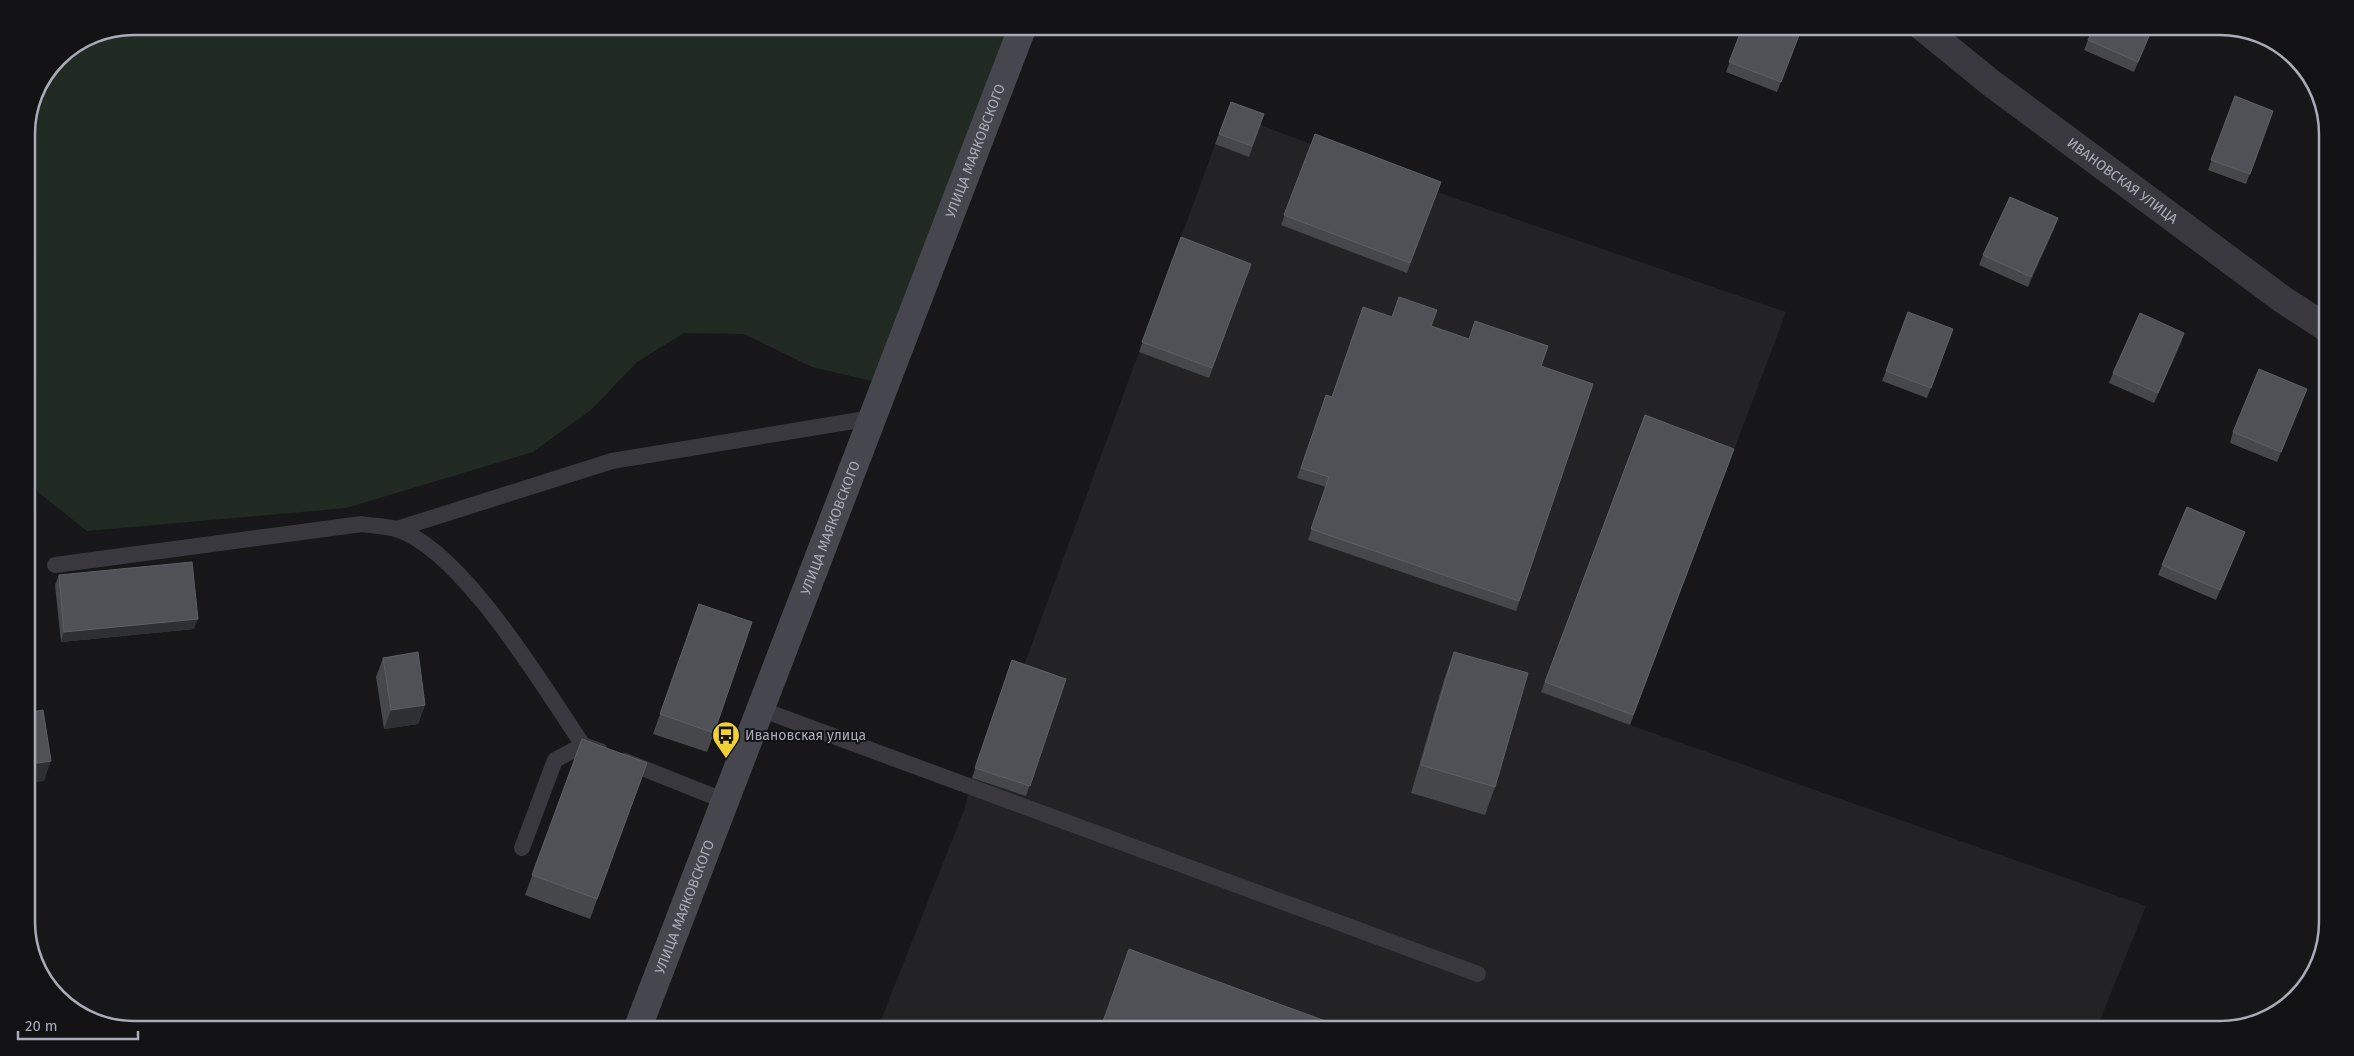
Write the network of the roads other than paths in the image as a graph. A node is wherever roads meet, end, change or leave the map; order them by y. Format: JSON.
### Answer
{"nodes":[{"id":1,"x":1020,"y":35,"type":"edge"},
{"id":2,"x":1933,"y":35,"type":"edge"},
{"id":3,"x":2319,"y":323,"type":"edge"},
{"id":4,"x":872,"y":418,"type":"junction"},
{"id":5,"x":397,"y":529,"type":"junction"},
{"id":6,"x":54,"y":565,"type":"dead end"},
{"id":7,"x":760,"y":708,"type":"junction"},
{"id":8,"x":583,"y":745,"type":"junction"},
{"id":9,"x":725,"y":801,"type":"junction"},
{"id":10,"x":522,"y":848,"type":"dead end"},
{"id":11,"x":1478,"y":974,"type":"dead end"},
{"id":12,"x":640,"y":1021,"type":"edge"}],
"edges":[{"from":1,"to":4,"type":"street","name":"УЛИЦА МАЯКОВСКОГО"},
{"from":2,"to":3,"type":"street","name":"ИВАНОВСКАЯ УЛИЦА"},
{"from":4,"to":5,"type":"lane"},
{"from":4,"to":7,"type":"street","name":"УЛИЦА МАЯКОВСКОГО"},
{"from":5,"to":6,"type":"lane"},
{"from":5,"to":8,"type":"lane"},
{"from":7,"to":9,"type":"street","name":"УЛИЦА МАЯКОВСКОГО"},
{"from":7,"to":11,"type":"lane"},
{"from":8,"to":9,"type":"lane"},
{"from":8,"to":10,"type":"lane"},
{"from":9,"to":12,"type":"street","name":"УЛИЦА МАЯКОВСКОГО"}]}
